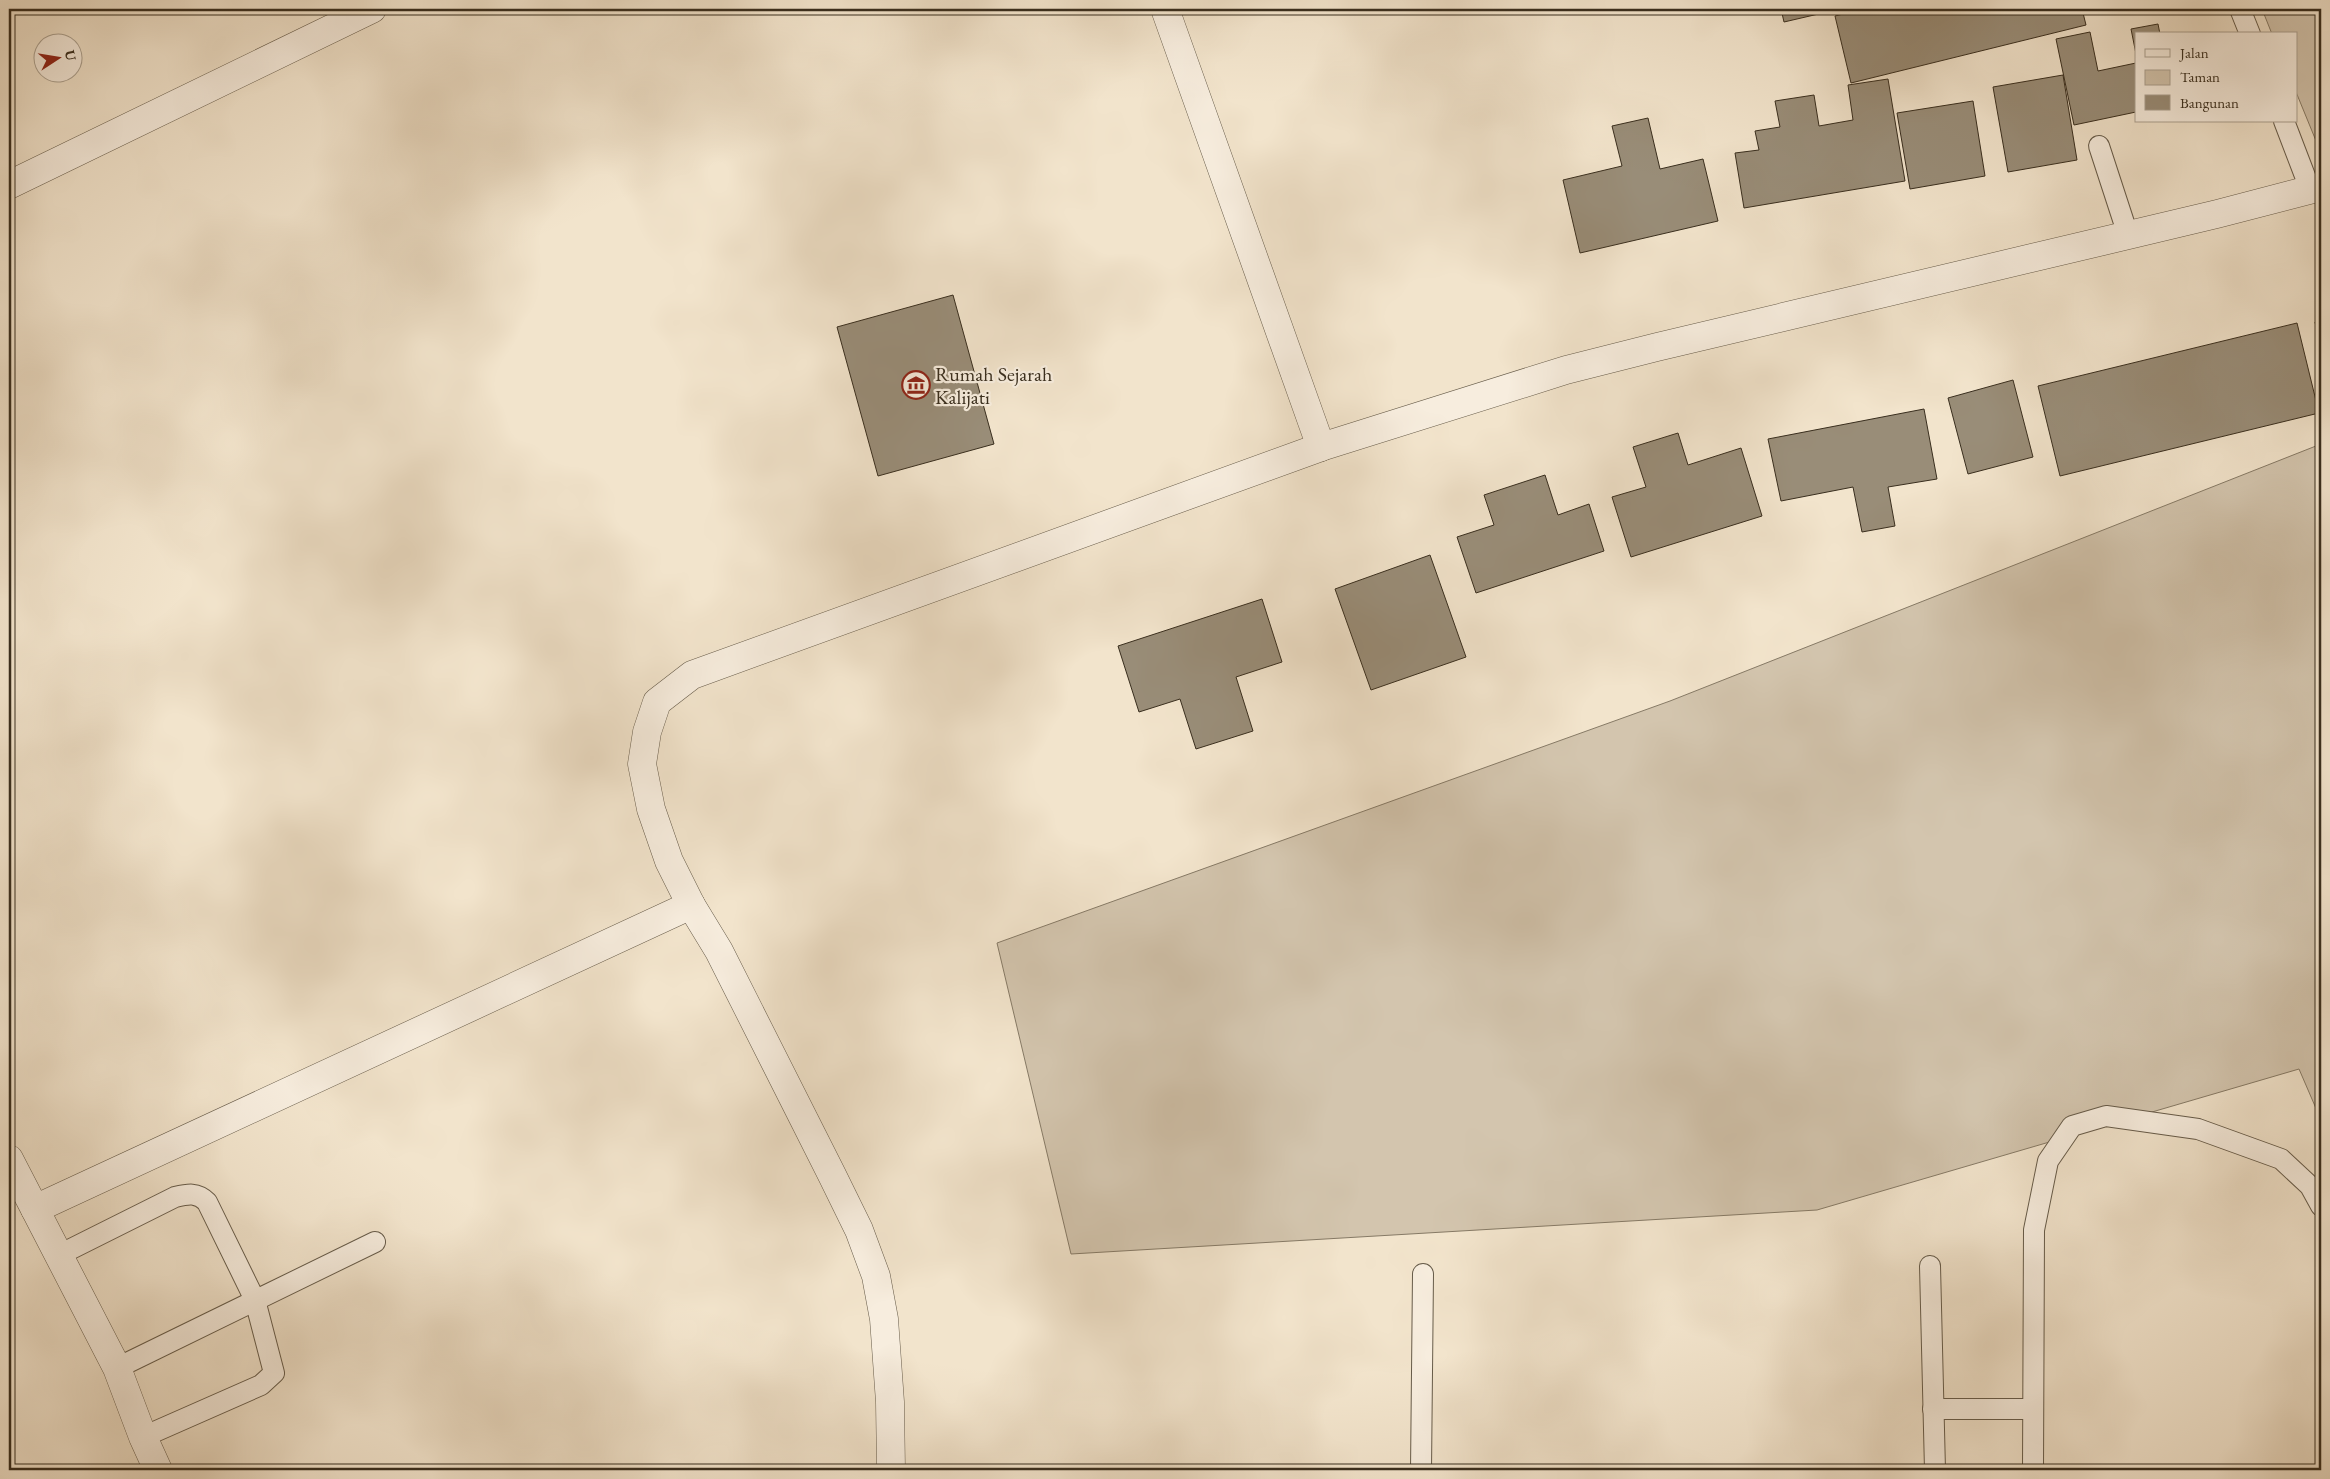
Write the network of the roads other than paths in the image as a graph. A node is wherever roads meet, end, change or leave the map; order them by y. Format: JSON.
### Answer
{"nodes":[{"id":1,"x":372,"y":9,"type":"edge"},
{"id":2,"x":1166,"y":9,"type":"edge"},
{"id":3,"x":2240,"y":9,"type":"edge"},
{"id":4,"x":2249,"y":32,"type":"edge"},
{"id":5,"x":2284,"y":122,"type":"edge"},
{"id":6,"x":2099,"y":146,"type":"dead end"},
{"id":7,"x":9,"y":185,"type":"edge"},
{"id":8,"x":2316,"y":188,"type":"edge"},
{"id":9,"x":2128,"y":235,"type":"junction"},
{"id":10,"x":1320,"y":448,"type":"junction"},
{"id":11,"x":690,"y":905,"type":"junction"},
{"id":12,"x":9,"y":1159,"type":"edge"},
{"id":13,"x":2321,"y":1206,"type":"edge"},
{"id":14,"x":35,"y":1209,"type":"junction"},
{"id":15,"x":375,"y":1242,"type":"dead end"},
{"id":16,"x":59,"y":1255,"type":"junction"},
{"id":17,"x":1930,"y":1266,"type":"dead end"},
{"id":18,"x":1423,"y":1274,"type":"dead end"},
{"id":19,"x":255,"y":1300,"type":"junction"},
{"id":20,"x":117,"y":1368,"type":"junction"},
{"id":21,"x":1934,"y":1409,"type":"junction"},
{"id":22,"x":2033,"y":1409,"type":"junction"},
{"id":23,"x":143,"y":1437,"type":"junction"},
{"id":24,"x":158,"y":1470,"type":"edge"},
{"id":25,"x":891,"y":1470,"type":"edge"},
{"id":26,"x":1422,"y":1470,"type":"edge"},
{"id":27,"x":1935,"y":1470,"type":"edge"},
{"id":28,"x":2033,"y":1470,"type":"edge"}],
"edges":[{"from":1,"to":7,"type":"street"},
{"from":2,"to":10,"type":"street"},
{"from":3,"to":4,"type":"lane"},
{"from":5,"to":8,"type":"lane"},
{"from":6,"to":9,"type":"lane"},
{"from":8,"to":9,"type":"street"},
{"from":9,"to":10,"type":"street"},
{"from":10,"to":11,"type":"street"},
{"from":11,"to":14,"type":"street"},
{"from":11,"to":25,"type":"street"},
{"from":12,"to":14,"type":"street"},
{"from":13,"to":22,"type":"lane"},
{"from":14,"to":16,"type":"street"},
{"from":15,"to":19,"type":"lane"},
{"from":16,"to":19,"type":"lane"},
{"from":16,"to":20,"type":"street"},
{"from":17,"to":21,"type":"lane"},
{"from":18,"to":26,"type":"lane"},
{"from":19,"to":20,"type":"lane"},
{"from":19,"to":23,"type":"lane"},
{"from":20,"to":23,"type":"street"},
{"from":21,"to":22,"type":"lane"},
{"from":21,"to":27,"type":"lane"},
{"from":22,"to":28,"type":"lane"},
{"from":23,"to":24,"type":"street"}]}
